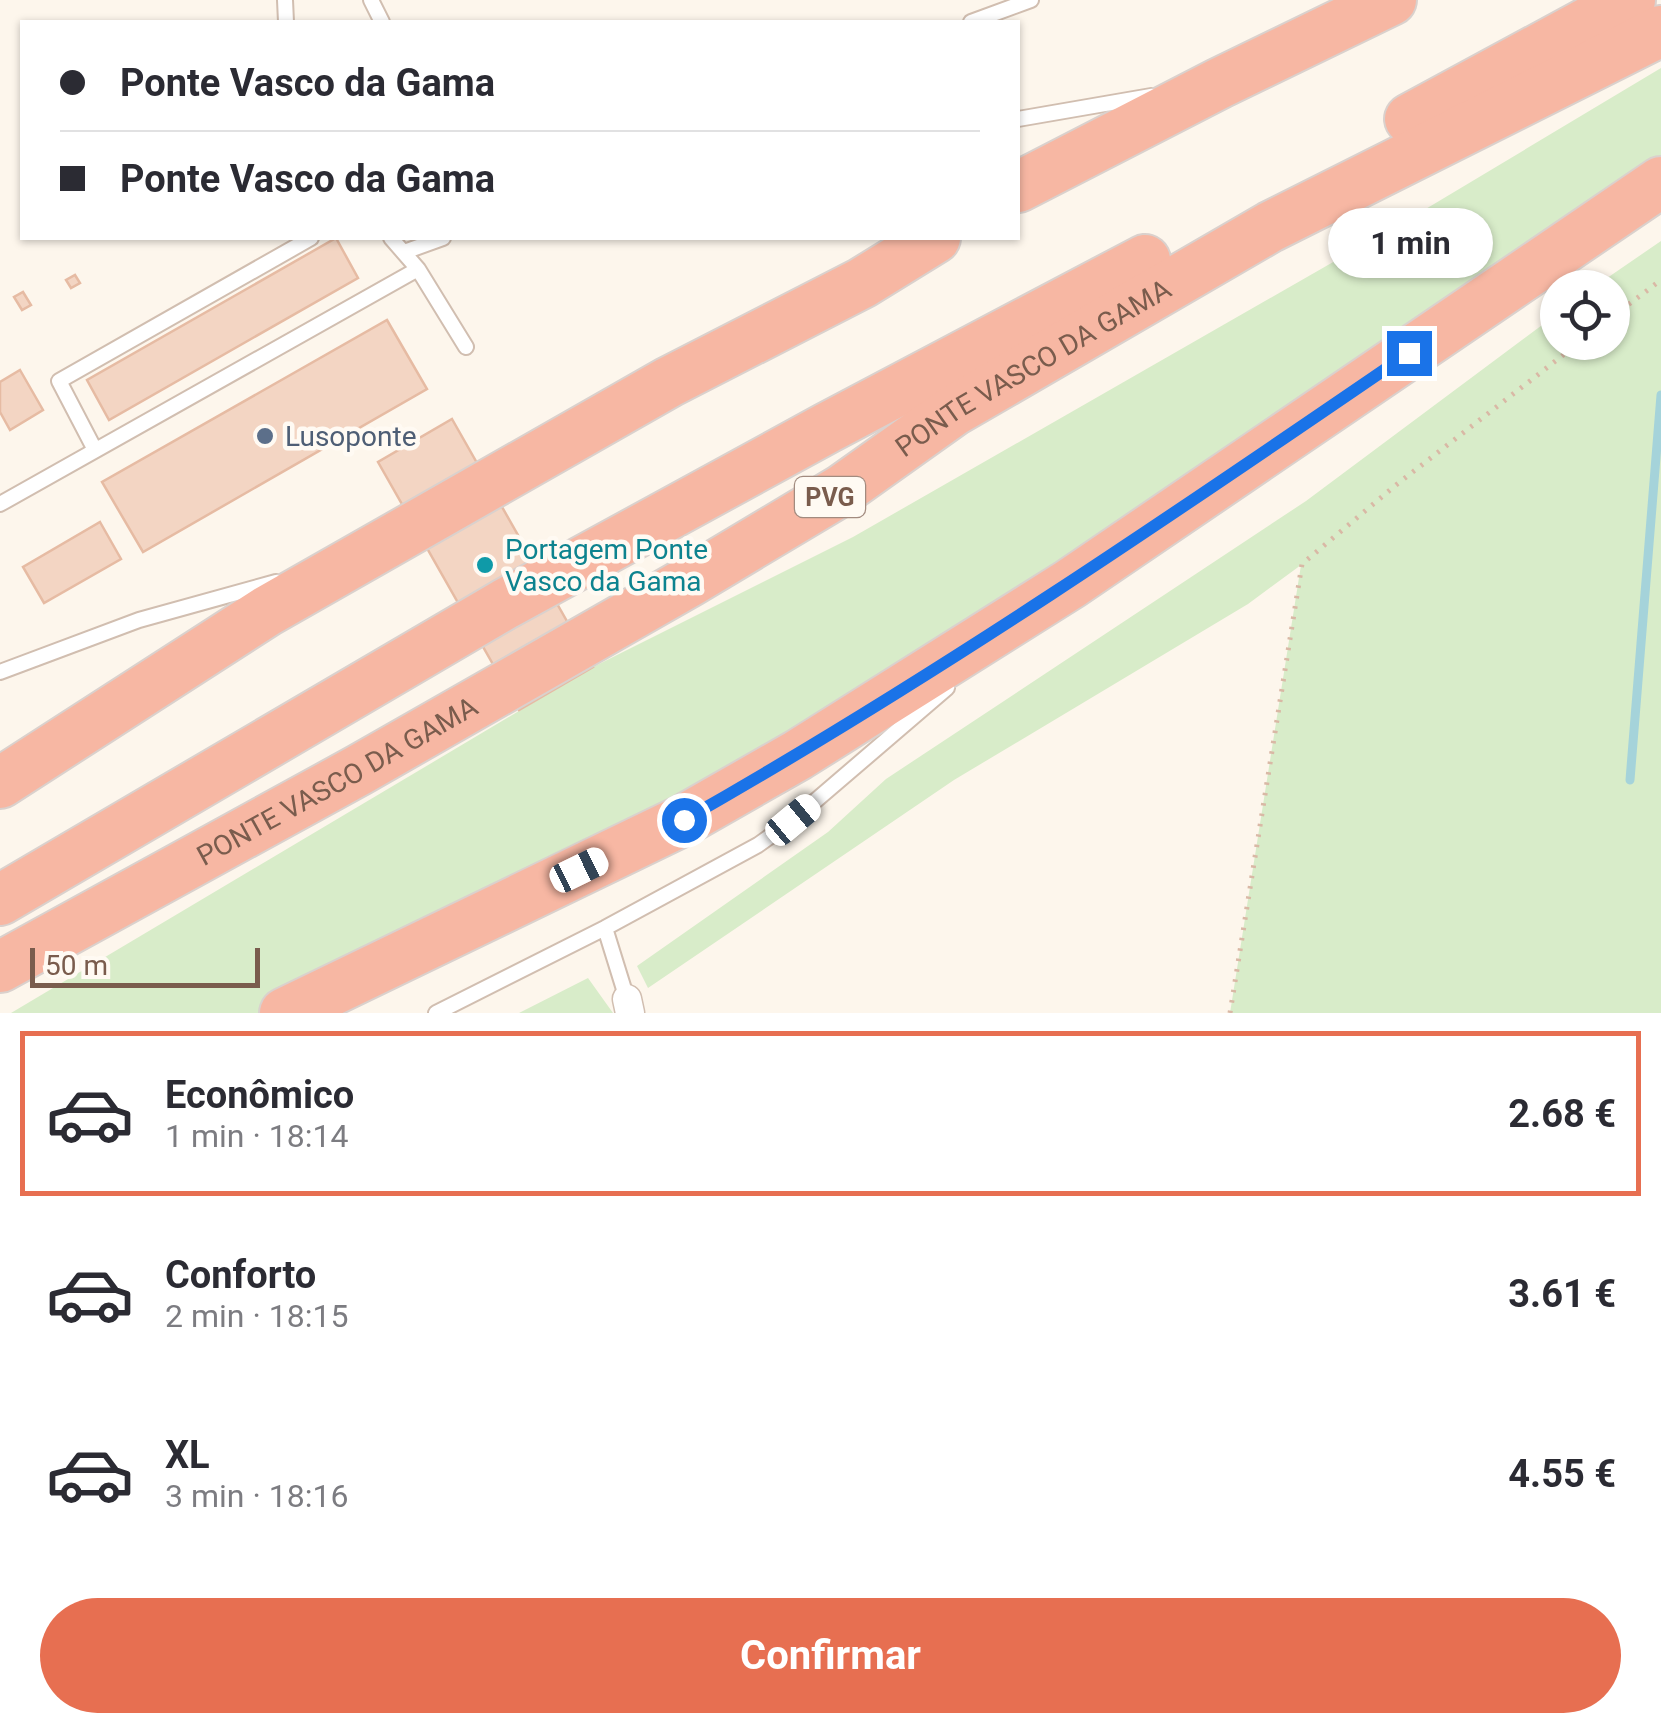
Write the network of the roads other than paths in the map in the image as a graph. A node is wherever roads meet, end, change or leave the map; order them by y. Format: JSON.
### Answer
{"nodes":[{"id":1,"x":1031,"y":0,"type":"edge"},
{"id":2,"x":1391,"y":0,"type":"edge"},
{"id":3,"x":1630,"y":0,"type":"edge"},
{"id":4,"x":976,"y":20,"type":"edge"},
{"id":5,"x":1661,"y":31,"type":"edge"},
{"id":6,"x":1220,"y":83,"type":"junction"},
{"id":7,"x":1020,"y":119,"type":"edge"},
{"id":8,"x":1661,"y":182,"type":"edge"},
{"id":9,"x":1020,"y":187,"type":"edge"},
{"id":10,"x":307,"y":240,"type":"edge"},
{"id":11,"x":393,"y":240,"type":"edge"},
{"id":12,"x":437,"y":240,"type":"edge"},
{"id":13,"x":932,"y":240,"type":"edge"},
{"id":14,"x":404,"y":252,"type":"junction"},
{"id":15,"x":418,"y":270,"type":"junction"},
{"id":16,"x":466,"y":347,"type":"dead end"},
{"id":17,"x":95,"y":450,"type":"junction"},
{"id":18,"x":0,"y":504,"type":"edge"},
{"id":19,"x":354,"y":561,"type":"junction"},
{"id":20,"x":302,"y":575,"type":"dead end"},
{"id":21,"x":284,"y":580,"type":"dead end"},
{"id":22,"x":1070,"y":584,"type":"junction"},
{"id":23,"x":983,"y":658,"type":"dead end"},
{"id":24,"x":0,"y":672,"type":"edge"},
{"id":25,"x":954,"y":682,"type":"dead end"},
{"id":26,"x":0,"y":783,"type":"edge"},
{"id":27,"x":0,"y":900,"type":"edge"},
{"id":28,"x":606,"y":928,"type":"junction"},
{"id":29,"x":0,"y":967,"type":"edge"},
{"id":30,"x":629,"y":1006,"type":"edge"},
{"id":31,"x":286,"y":1013,"type":"edge"},
{"id":32,"x":436,"y":1013,"type":"edge"}],
"edges":[{"from":1,"to":4,"type":"lane"},
{"from":2,"to":6,"type":"highway"},
{"from":3,"to":27,"type":"highway","name":"PONTE VASCO DA GAMA","number":"PVG"},
{"from":5,"to":29,"type":"highway","name":"PONTE VASCO DA GAMA","number":"PVG"},
{"from":6,"to":7,"type":"lane"},
{"from":6,"to":9,"type":"highway"},
{"from":8,"to":22,"type":"highway"},
{"from":10,"to":17,"type":"lane"},
{"from":11,"to":14,"type":"lane"},
{"from":12,"to":14,"type":"lane"},
{"from":13,"to":19,"type":"highway"},
{"from":14,"to":15,"type":"lane"},
{"from":15,"to":16,"type":"lane"},
{"from":15,"to":17,"type":"lane"},
{"from":17,"to":18,"type":"lane"},
{"from":19,"to":20,"type":"lane"},
{"from":19,"to":26,"type":"highway"},
{"from":21,"to":24,"type":"lane"},
{"from":22,"to":23,"type":"lane"},
{"from":22,"to":31,"type":"highway"},
{"from":25,"to":28,"type":"lane"},
{"from":28,"to":30,"type":"lane"},
{"from":28,"to":32,"type":"lane"}]}
